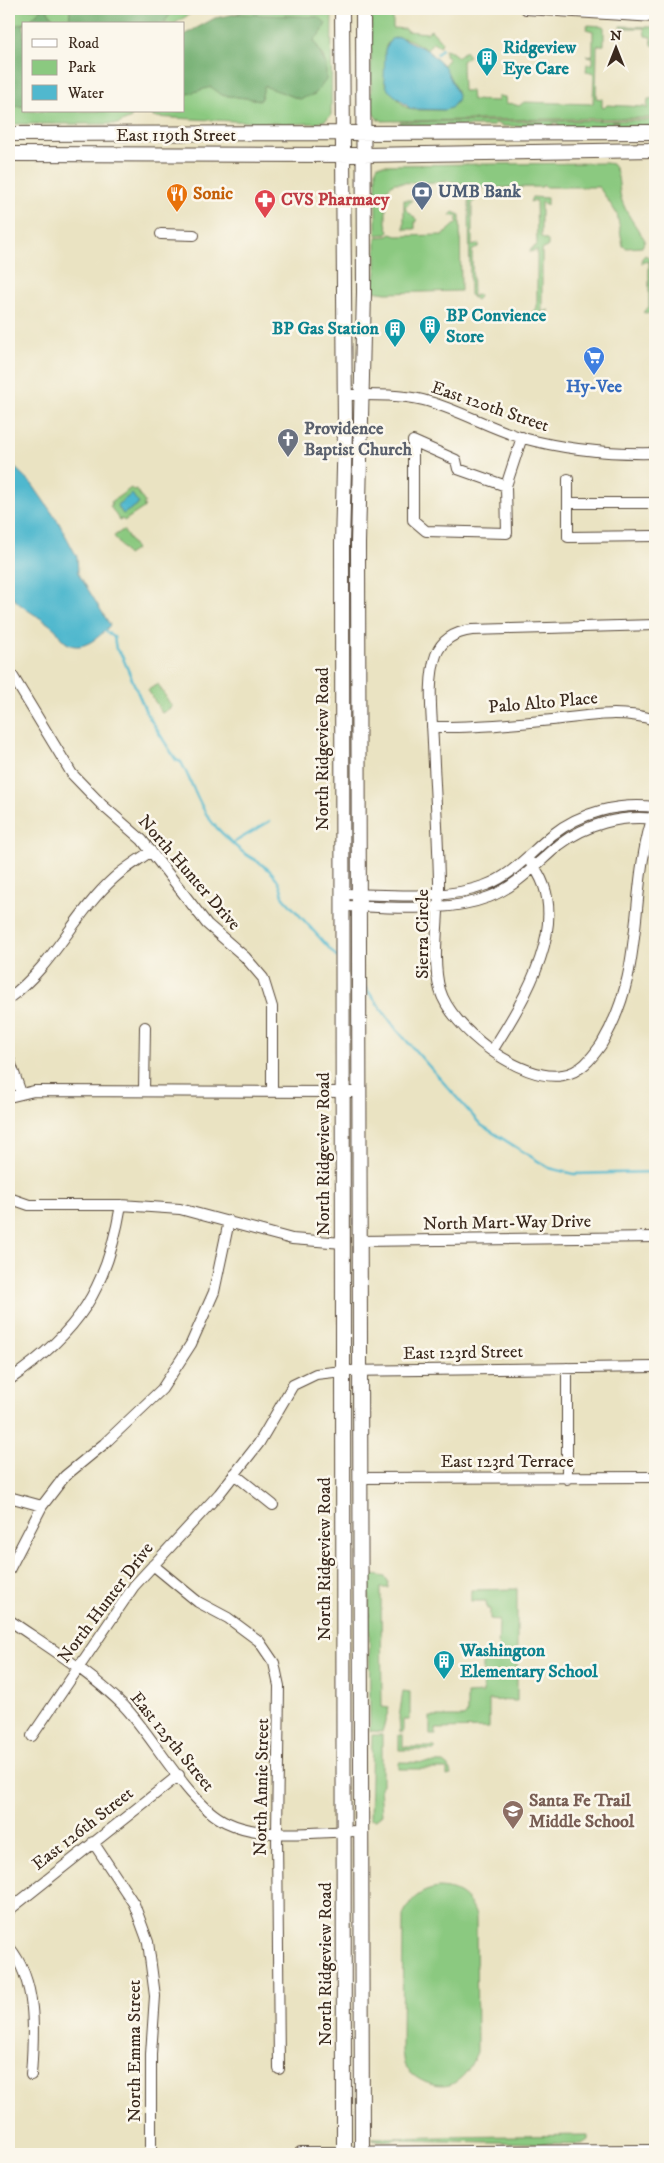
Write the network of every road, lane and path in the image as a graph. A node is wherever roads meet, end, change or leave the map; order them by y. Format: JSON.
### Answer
{"nodes":[{"id":1,"x":342,"y":9,"type":"edge"},
{"id":2,"x":363,"y":9,"type":"edge"},
{"id":3,"x":526,"y":9,"type":"edge"},
{"id":4,"x":655,"y":17,"type":"edge"},
{"id":5,"x":655,"y":132,"type":"edge"},
{"id":6,"x":9,"y":134,"type":"edge"},
{"id":7,"x":342,"y":134,"type":"junction"},
{"id":8,"x":363,"y":134,"type":"junction"},
{"id":9,"x":655,"y":150,"type":"edge"},
{"id":10,"x":9,"y":154,"type":"edge"},
{"id":11,"x":342,"y":154,"type":"junction"},
{"id":12,"x":363,"y":154,"type":"junction"},
{"id":13,"x":161,"y":234,"type":"dead end"},
{"id":14,"x":194,"y":234,"type":"dead end"},
{"id":15,"x":344,"y":395,"type":"junction"},
{"id":16,"x":361,"y":395,"type":"junction"},
{"id":17,"x":522,"y":437,"type":"junction"},
{"id":18,"x":655,"y":453,"type":"edge"},
{"id":19,"x":568,"y":478,"type":"dead end"},
{"id":20,"x":506,"y":486,"type":"junction"},
{"id":21,"x":568,"y":503,"type":"junction"},
{"id":22,"x":655,"y":503,"type":"edge"},
{"id":23,"x":655,"y":536,"type":"edge"},
{"id":24,"x":655,"y":625,"type":"edge"},
{"id":25,"x":9,"y":670,"type":"edge"},
{"id":26,"x":655,"y":720,"type":"edge"},
{"id":27,"x":432,"y":727,"type":"junction"},
{"id":28,"x":654,"y":814,"type":"edge"},
{"id":29,"x":151,"y":851,"type":"junction"},
{"id":30,"x":527,"y":859,"type":"junction"},
{"id":31,"x":535,"y":867,"type":"junction"},
{"id":32,"x":439,"y":894,"type":"junction"},
{"id":33,"x":342,"y":900,"type":"junction"},
{"id":34,"x":358,"y":900,"type":"junction"},
{"id":35,"x":439,"y":906,"type":"junction"},
{"id":36,"x":9,"y":998,"type":"edge"},
{"id":37,"x":146,"y":1026,"type":"dead end"},
{"id":38,"x":492,"y":1051,"type":"junction"},
{"id":39,"x":9,"y":1059,"type":"edge"},
{"id":40,"x":144,"y":1090,"type":"junction"},
{"id":41,"x":272,"y":1092,"type":"junction"},
{"id":42,"x":343,"y":1092,"type":"junction"},
{"id":43,"x":359,"y":1092,"type":"junction"},
{"id":44,"x":20,"y":1093,"type":"junction"},
{"id":45,"x":9,"y":1097,"type":"edge"},
{"id":46,"x":10,"y":1202,"type":"edge"},
{"id":47,"x":121,"y":1205,"type":"junction"},
{"id":48,"x":229,"y":1222,"type":"junction"},
{"id":49,"x":655,"y":1237,"type":"edge"},
{"id":50,"x":360,"y":1240,"type":"junction"},
{"id":51,"x":343,"y":1243,"type":"junction"},
{"id":52,"x":655,"y":1366,"type":"edge"},
{"id":53,"x":567,"y":1368,"type":"junction"},
{"id":54,"x":344,"y":1370,"type":"junction"},
{"id":55,"x":360,"y":1370,"type":"junction"},
{"id":56,"x":9,"y":1380,"type":"edge"},
{"id":57,"x":234,"y":1474,"type":"junction"},
{"id":58,"x":655,"y":1477,"type":"edge"},
{"id":59,"x":359,"y":1478,"type":"junction"},
{"id":60,"x":567,"y":1479,"type":"junction"},
{"id":61,"x":9,"y":1497,"type":"edge"},
{"id":62,"x":273,"y":1505,"type":"dead end"},
{"id":63,"x":42,"y":1506,"type":"junction"},
{"id":64,"x":153,"y":1565,"type":"junction"},
{"id":65,"x":9,"y":1570,"type":"edge"},
{"id":66,"x":9,"y":1620,"type":"edge"},
{"id":67,"x":77,"y":1667,"type":"junction"},
{"id":68,"x":32,"y":1736,"type":"dead end"},
{"id":69,"x":179,"y":1775,"type":"junction"},
{"id":70,"x":345,"y":1831,"type":"junction"},
{"id":71,"x":361,"y":1831,"type":"junction"},
{"id":72,"x":277,"y":1833,"type":"junction"},
{"id":73,"x":93,"y":1842,"type":"junction"},
{"id":74,"x":9,"y":1910,"type":"edge"},
{"id":75,"x":9,"y":1947,"type":"edge"},
{"id":76,"x":279,"y":2069,"type":"dead end"},
{"id":77,"x":31,"y":2075,"type":"dead end"},
{"id":78,"x":655,"y":2152,"type":"edge"},
{"id":79,"x":635,"y":2153,"type":"edge"},
{"id":80,"x":151,"y":2154,"type":"edge"},
{"id":81,"x":301,"y":2154,"type":"edge"},
{"id":82,"x":344,"y":2154,"type":"edge"},
{"id":83,"x":362,"y":2154,"type":"edge"}],
"edges":[{"from":1,"to":7,"type":"main road","name":"North Ridgeview Road"},
{"from":2,"to":8,"type":"main road","name":"North Ridgeview Road"},
{"from":3,"to":4,"type":"street"},
{"from":5,"to":8,"type":"main road"},
{"from":6,"to":7,"type":"main road","name":"East 119th Street"},
{"from":7,"to":8,"type":"main road","name":"East 119th Street"},
{"from":7,"to":11,"type":"main road","name":"North Ridgeview Road"},
{"from":8,"to":12,"type":"main road","name":"North Ridgeview Road"},
{"from":9,"to":12,"type":"main road"},
{"from":10,"to":11,"type":"main road","name":"East 119th Street"},
{"from":11,"to":12,"type":"main road","name":"East 119th Street"},
{"from":11,"to":15,"type":"main road","name":"North Ridgeview Road"},
{"from":12,"to":16,"type":"main road","name":"North Ridgeview Road"},
{"from":13,"to":14,"type":"street"},
{"from":15,"to":16,"type":"street","name":"East 120th Street"},
{"from":15,"to":33,"type":"main road","name":"North Ridgeview Road"},
{"from":16,"to":17,"type":"street","name":"East 120th Street"},
{"from":16,"to":34,"type":"main road","name":"North Ridgeview Road"},
{"from":17,"to":18,"type":"street","name":"East 120th Street"},
{"from":17,"to":20,"type":"street"},
{"from":19,"to":21,"type":"street"},
{"from":20,"to":20,"type":"street"},
{"from":21,"to":22,"type":"street"},
{"from":21,"to":23,"type":"street"},
{"from":24,"to":27,"type":"street","name":"Sierra Circle"},
{"from":25,"to":29,"type":"street","name":"North Hunter Drive"},
{"from":26,"to":27,"type":"street","name":"Palo Alto Place"},
{"from":27,"to":32,"type":"street","name":"Sierra Circle"},
{"from":28,"to":30,"type":"street"},
{"from":28,"to":31,"type":"street"},
{"from":28,"to":38,"type":"street","name":"Sierra Circle"},
{"from":29,"to":36,"type":"street"},
{"from":29,"to":41,"type":"street","name":"North Hunter Drive"},
{"from":30,"to":31,"type":"street"},
{"from":30,"to":32,"type":"street"},
{"from":31,"to":35,"type":"street"},
{"from":31,"to":38,"type":"street"},
{"from":32,"to":34,"type":"street"},
{"from":32,"to":35,"type":"street","name":"Sierra Circle"},
{"from":33,"to":34,"type":"street"},
{"from":33,"to":42,"type":"main road","name":"North Ridgeview Road"},
{"from":34,"to":35,"type":"street"},
{"from":34,"to":43,"type":"main road","name":"North Ridgeview Road"},
{"from":35,"to":38,"type":"street","name":"Sierra Circle"},
{"from":37,"to":40,"type":"street"},
{"from":39,"to":44,"type":"street"},
{"from":40,"to":41,"type":"street"},
{"from":40,"to":44,"type":"street"},
{"from":41,"to":42,"type":"street"},
{"from":42,"to":43,"type":"street"},
{"from":42,"to":51,"type":"main road","name":"North Ridgeview Road"},
{"from":43,"to":50,"type":"main road","name":"North Ridgeview Road"},
{"from":44,"to":45,"type":"street"},
{"from":46,"to":47,"type":"street"},
{"from":47,"to":48,"type":"street"},
{"from":47,"to":56,"type":"street"},
{"from":48,"to":51,"type":"street"},
{"from":48,"to":63,"type":"street"},
{"from":49,"to":50,"type":"street","name":"North Mart-Way Drive"},
{"from":50,"to":55,"type":"main road","name":"North Ridgeview Road"},
{"from":51,"to":54,"type":"main road","name":"North Ridgeview Road"},
{"from":52,"to":53,"type":"street","name":"East 123rd Street"},
{"from":53,"to":55,"type":"street","name":"East 123rd Street"},
{"from":53,"to":60,"type":"street"},
{"from":54,"to":55,"type":"street","name":"North Hunter Drive"},
{"from":54,"to":57,"type":"street","name":"North Hunter Drive"},
{"from":54,"to":70,"type":"main road","name":"North Ridgeview Road"},
{"from":55,"to":59,"type":"main road","name":"North Ridgeview Road"},
{"from":57,"to":62,"type":"street"},
{"from":57,"to":64,"type":"street","name":"North Hunter Drive"},
{"from":58,"to":60,"type":"street","name":"East 123rd Terrace"},
{"from":59,"to":60,"type":"street","name":"East 123rd Terrace"},
{"from":59,"to":71,"type":"main road","name":"North Ridgeview Road"},
{"from":61,"to":63,"type":"street"},
{"from":63,"to":65,"type":"street"},
{"from":64,"to":67,"type":"street","name":"North Hunter Drive"},
{"from":64,"to":72,"type":"street","name":"North Annie Street"},
{"from":66,"to":67,"type":"street","name":"East 125th Street"},
{"from":67,"to":68,"type":"street","name":"North Hunter Drive"},
{"from":67,"to":69,"type":"street","name":"East 125th Street"},
{"from":69,"to":72,"type":"street","name":"East 125th Street"},
{"from":69,"to":73,"type":"street","name":"East 126th Street"},
{"from":70,"to":71,"type":"street","name":"East 125th Street"},
{"from":70,"to":72,"type":"street","name":"East 125th Street"},
{"from":70,"to":82,"type":"main road","name":"North Ridgeview Road"},
{"from":71,"to":83,"type":"main road","name":"North Ridgeview Road"},
{"from":72,"to":76,"type":"street","name":"North Annie Street"},
{"from":73,"to":74,"type":"street","name":"East 126th Street"},
{"from":73,"to":80,"type":"street","name":"North Emma Street"},
{"from":75,"to":77,"type":"street"},
{"from":78,"to":79,"type":"main road"},
{"from":79,"to":83,"type":"main road"},
{"from":81,"to":82,"type":"main road"},
{"from":82,"to":83,"type":"main road"}]}
